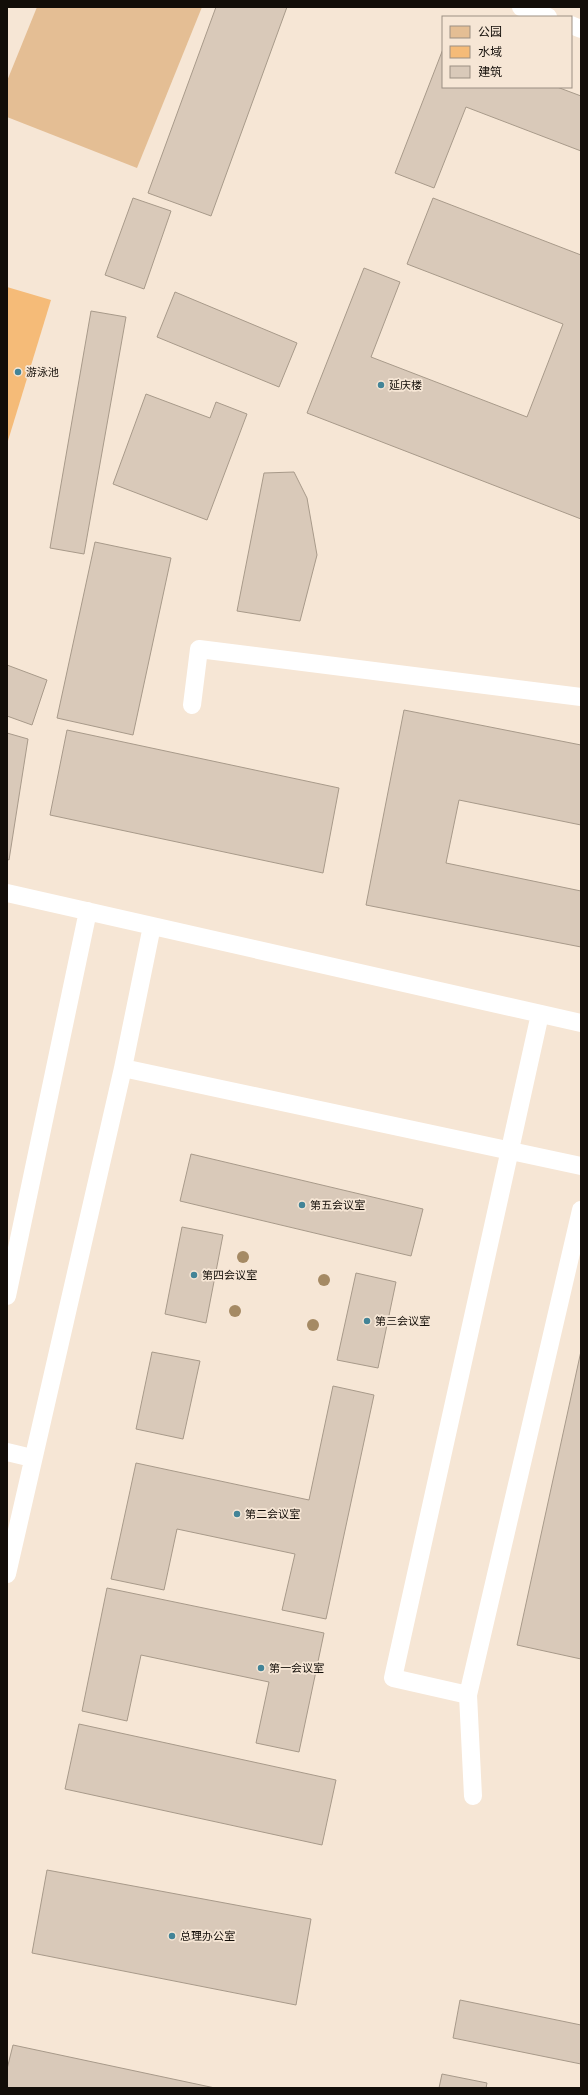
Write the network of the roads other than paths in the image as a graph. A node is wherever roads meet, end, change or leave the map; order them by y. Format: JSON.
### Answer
{"nodes":[{"id":1,"x":521,"y":7,"type":"edge"},
{"id":2,"x":545,"y":16,"type":"edge"},
{"id":3,"x":581,"y":697,"type":"edge"},
{"id":4,"x":192,"y":705,"type":"dead end"},
{"id":5,"x":7,"y":893,"type":"edge"},
{"id":6,"x":88,"y":911,"type":"junction"},
{"id":7,"x":152,"y":926,"type":"junction"},
{"id":8,"x":540,"y":1014,"type":"junction"},
{"id":9,"x":581,"y":1023,"type":"edge"},
{"id":10,"x":123,"y":1068,"type":"junction"},
{"id":11,"x":510,"y":1150,"type":"junction"},
{"id":12,"x":581,"y":1166,"type":"edge"},
{"id":13,"x":581,"y":1210,"type":"edge"},
{"id":14,"x":7,"y":1296,"type":"edge"},
{"id":15,"x":7,"y":1452,"type":"edge"},
{"id":16,"x":32,"y":1458,"type":"junction"},
{"id":17,"x":7,"y":1574,"type":"edge"},
{"id":18,"x":468,"y":1695,"type":"junction"},
{"id":19,"x":473,"y":1796,"type":"dead end"}],
"edges":[{"from":1,"to":2,"type":"lane"},
{"from":3,"to":4,"type":"lane"},
{"from":5,"to":6,"type":"lane"},
{"from":6,"to":7,"type":"lane"},
{"from":6,"to":14,"type":"lane"},
{"from":7,"to":8,"type":"lane"},
{"from":7,"to":10,"type":"lane"},
{"from":8,"to":9,"type":"lane"},
{"from":8,"to":11,"type":"lane"},
{"from":10,"to":11,"type":"lane"},
{"from":10,"to":16,"type":"lane"},
{"from":11,"to":12,"type":"lane"},
{"from":11,"to":18,"type":"lane"},
{"from":13,"to":18,"type":"lane"},
{"from":15,"to":16,"type":"lane"},
{"from":16,"to":17,"type":"lane"},
{"from":18,"to":19,"type":"lane"}]}
